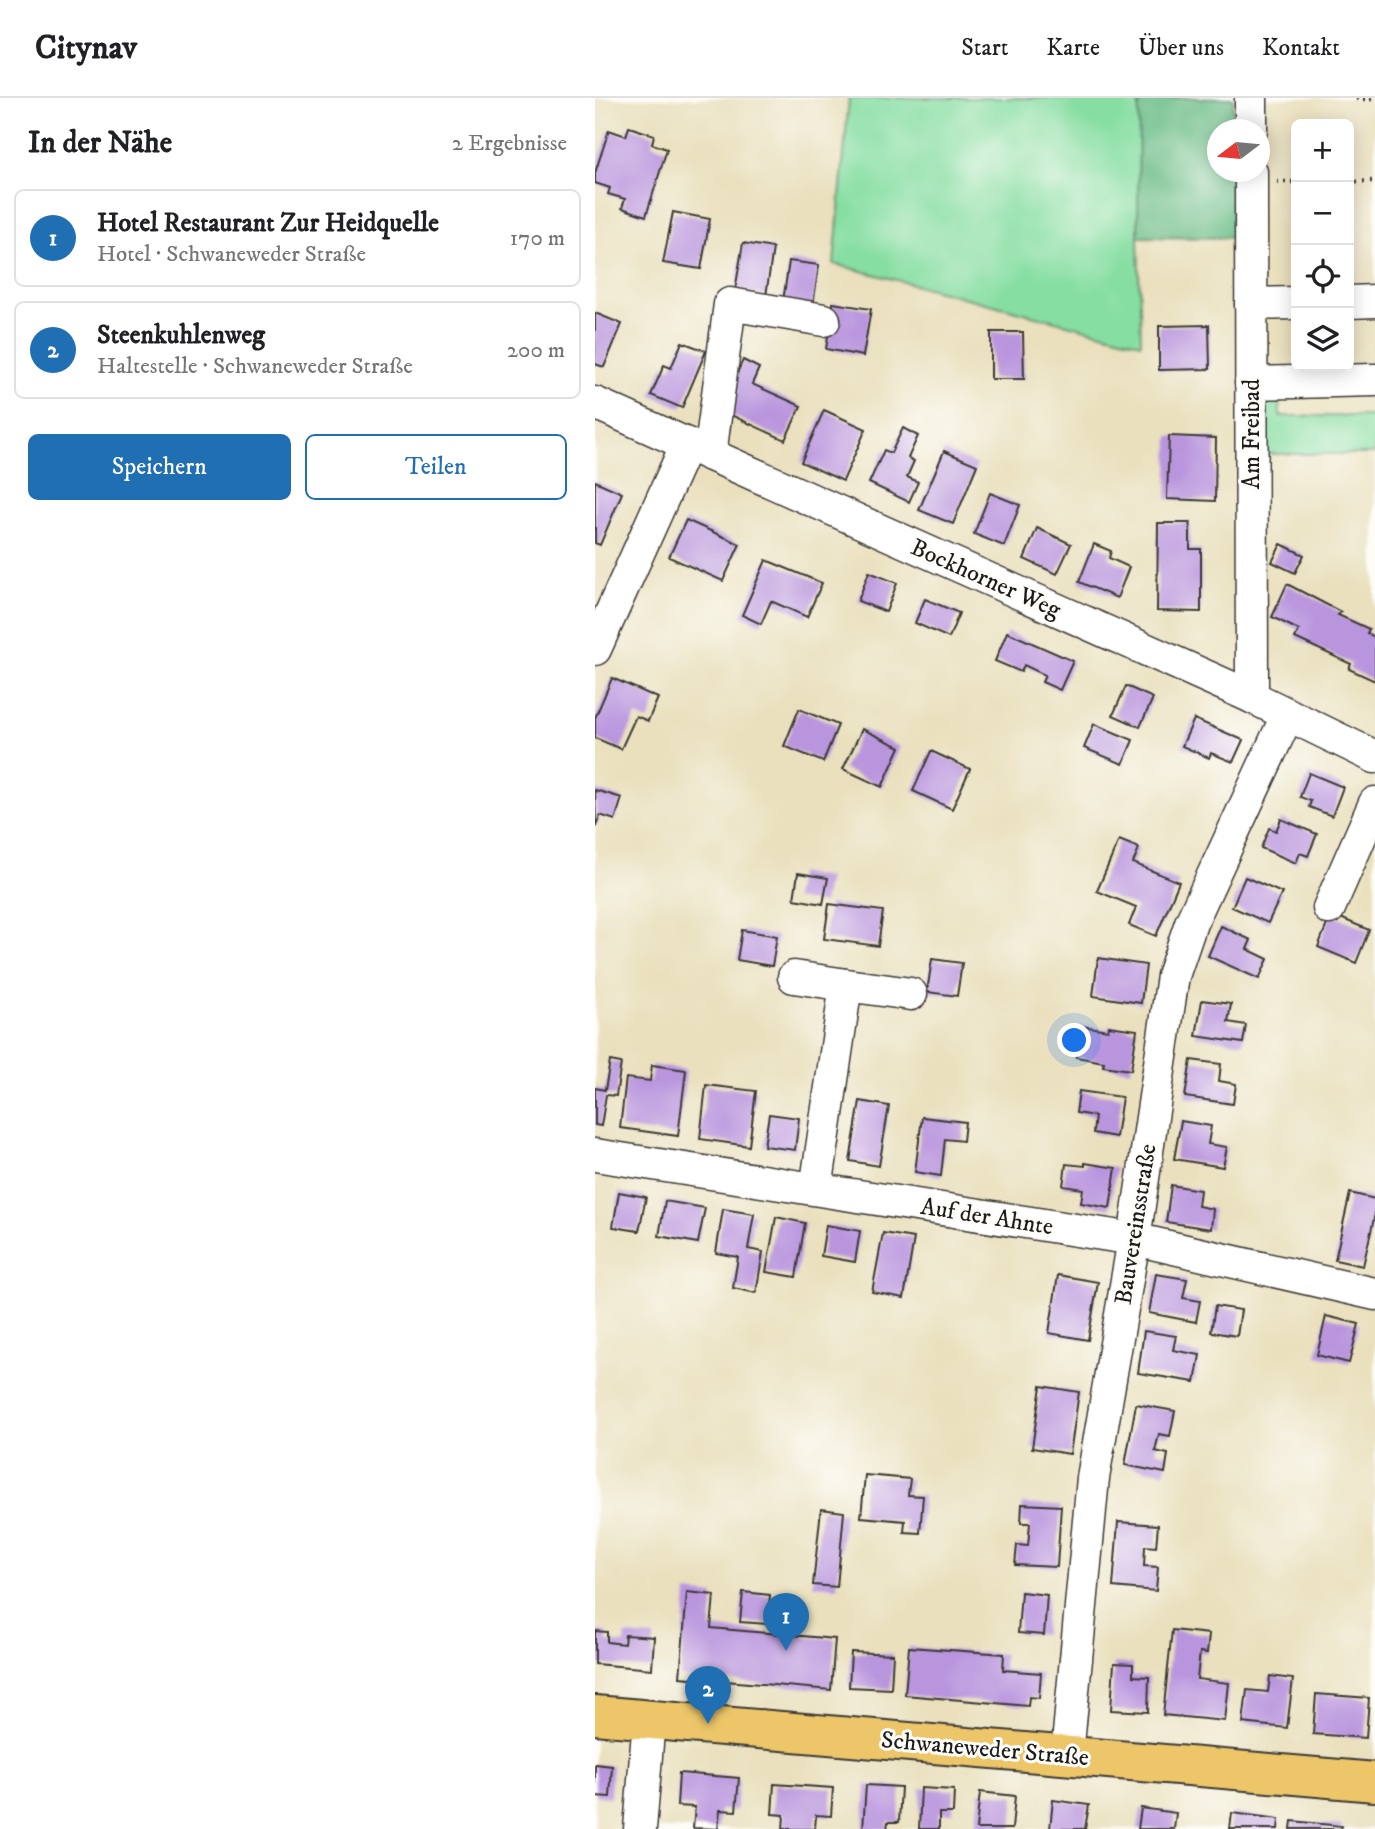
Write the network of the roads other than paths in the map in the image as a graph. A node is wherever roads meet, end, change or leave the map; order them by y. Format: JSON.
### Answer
{"nodes":[{"id":1,"x":1251,"y":98,"type":"edge"},
{"id":2,"x":1251,"y":119,"type":"edge"},
{"id":3,"x":1251,"y":182,"type":"edge"},
{"id":4,"x":718,"y":295,"type":"dead end"},
{"id":5,"x":1375,"y":301,"type":"edge"},
{"id":6,"x":1354,"y":302,"type":"edge"},
{"id":7,"x":1291,"y":303,"type":"edge"},
{"id":8,"x":1251,"y":304,"type":"junction"},
{"id":9,"x":824,"y":320,"type":"dead end"},
{"id":10,"x":1375,"y":380,"type":"edge"},
{"id":11,"x":1251,"y":383,"type":"junction"},
{"id":12,"x":595,"y":403,"type":"edge"},
{"id":13,"x":697,"y":449,"type":"junction"},
{"id":14,"x":595,"y":649,"type":"edge"},
{"id":15,"x":1252,"y":697,"type":"junction"},
{"id":16,"x":1287,"y":716,"type":"junction"},
{"id":17,"x":1375,"y":757,"type":"edge"},
{"id":18,"x":1375,"y":803,"type":"edge"},
{"id":19,"x":1329,"y":908,"type":"dead end"},
{"id":20,"x":794,"y":977,"type":"dead end"},
{"id":21,"x":845,"y":985,"type":"junction"},
{"id":22,"x":911,"y":994,"type":"dead end"},
{"id":23,"x":595,"y":1154,"type":"edge"},
{"id":24,"x":816,"y":1189,"type":"junction"},
{"id":25,"x":1134,"y":1239,"type":"junction"},
{"id":26,"x":1375,"y":1294,"type":"edge"},
{"id":27,"x":595,"y":1715,"type":"edge"},
{"id":28,"x":649,"y":1719,"type":"junction"},
{"id":29,"x":1067,"y":1755,"type":"junction"},
{"id":30,"x":1375,"y":1782,"type":"edge"},
{"id":31,"x":640,"y":1829,"type":"edge"}],
"edges":[{"from":1,"to":2,"type":"street"},
{"from":3,"to":8,"type":"street","name":"Am Freibad"},
{"from":4,"to":13,"type":"street"},
{"from":5,"to":6,"type":"street"},
{"from":7,"to":8,"type":"street"},
{"from":8,"to":11,"type":"street","name":"Am Freibad"},
{"from":9,"to":13,"type":"street"},
{"from":10,"to":11,"type":"street"},
{"from":11,"to":15,"type":"street","name":"Am Freibad"},
{"from":12,"to":13,"type":"street","name":"Bockhorner Weg"},
{"from":13,"to":14,"type":"street"},
{"from":13,"to":15,"type":"street","name":"Bockhorner Weg"},
{"from":15,"to":16,"type":"street","name":"Bockhorner Weg"},
{"from":16,"to":17,"type":"street","name":"Bockhorner Weg"},
{"from":16,"to":25,"type":"street","name":"Bauvereinsstraße"},
{"from":18,"to":19,"type":"street"},
{"from":20,"to":21,"type":"street"},
{"from":21,"to":22,"type":"street"},
{"from":21,"to":24,"type":"street"},
{"from":23,"to":24,"type":"street","name":"Auf der Ahnte"},
{"from":24,"to":25,"type":"street","name":"Auf der Ahnte"},
{"from":25,"to":26,"type":"street","name":"Auf der Ahnte"},
{"from":25,"to":29,"type":"street","name":"Bauvereinsstraße"},
{"from":27,"to":28,"type":"main road","name":"Schwaneweder Straße"},
{"from":28,"to":29,"type":"main road","name":"Schwaneweder Straße"},
{"from":28,"to":31,"type":"street"},
{"from":29,"to":30,"type":"main road","name":"Schwaneweder Straße"}]}
